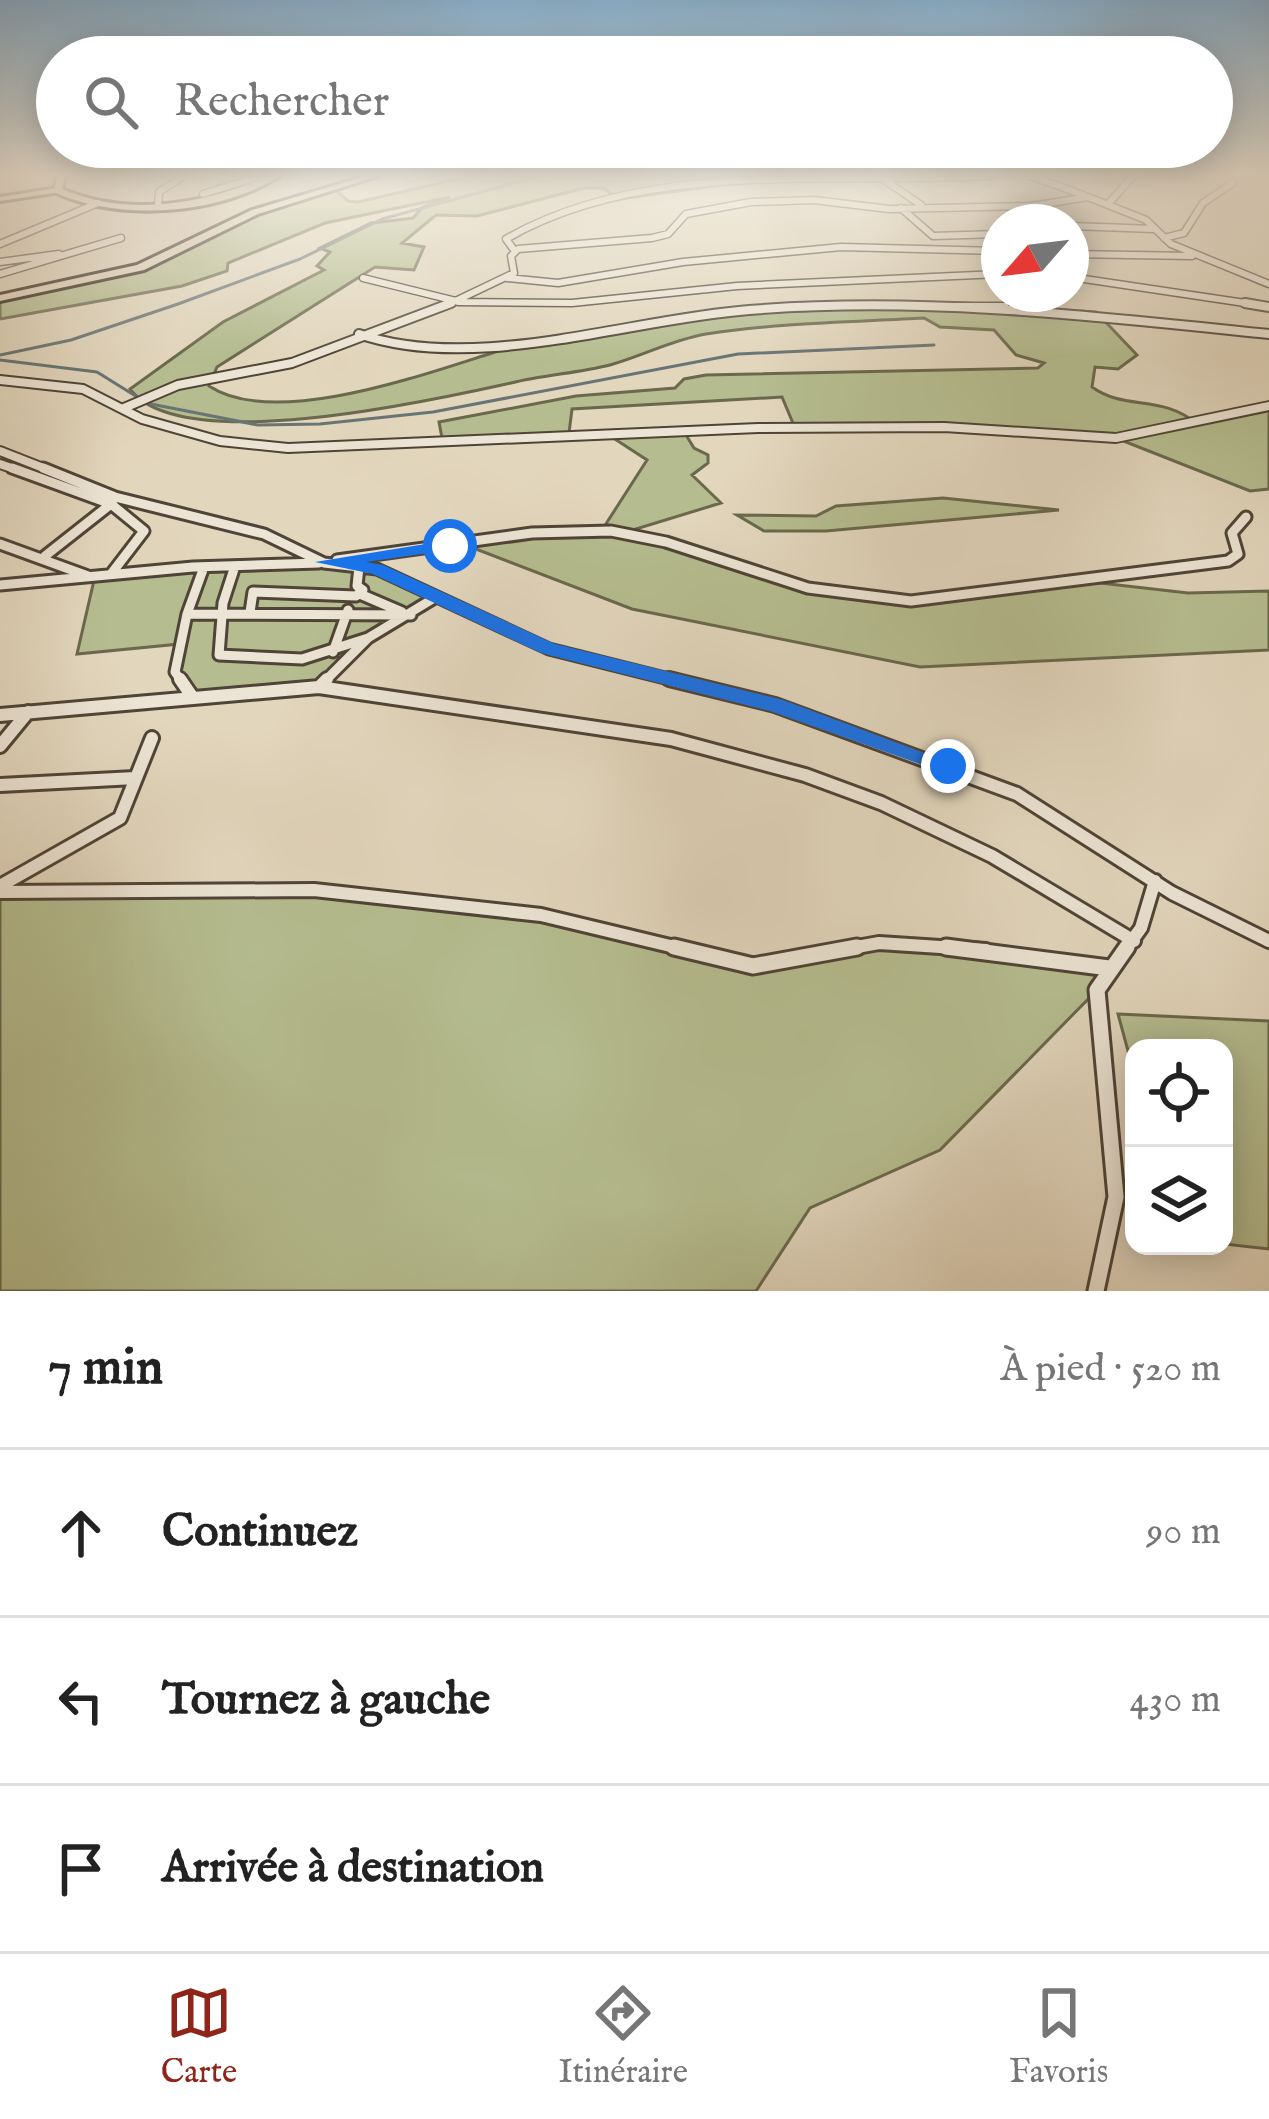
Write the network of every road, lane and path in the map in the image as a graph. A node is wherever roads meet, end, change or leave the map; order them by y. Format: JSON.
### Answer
{"nodes":[{"id":1,"x":205,"y":236,"type":"edge"},
{"id":2,"x":510,"y":236,"type":"edge"},
{"id":3,"x":659,"y":236,"type":"edge"},
{"id":4,"x":1171,"y":236,"type":"edge"},
{"id":5,"x":121,"y":238,"type":"dead end"},
{"id":6,"x":1164,"y":238,"type":"joint"},
{"id":7,"x":92,"y":249,"type":"junction"},
{"id":8,"x":514,"y":250,"type":"junction"},
{"id":9,"x":981,"y":251,"type":"edge"},
{"id":10,"x":1089,"y":255,"type":"edge"},
{"id":11,"x":1195,"y":256,"type":"junction"},
{"id":12,"x":0,"y":262,"type":"edge"},
{"id":13,"x":0,"y":274,"type":"edge"},
{"id":14,"x":981,"y":275,"type":"edge"},
{"id":15,"x":363,"y":278,"type":"dead end"},
{"id":16,"x":505,"y":278,"type":"junction"},
{"id":17,"x":1089,"y":280,"type":"edge"},
{"id":18,"x":1269,"y":284,"type":"edge"},
{"id":19,"x":0,"y":298,"type":"edge"},
{"id":20,"x":455,"y":301,"type":"junction"},
{"id":21,"x":1269,"y":307,"type":"edge"},
{"id":22,"x":358,"y":334,"type":"junction"},
{"id":23,"x":1269,"y":334,"type":"edge"},
{"id":24,"x":0,"y":380,"type":"edge"},
{"id":25,"x":1269,"y":406,"type":"edge"},
{"id":26,"x":124,"y":408,"type":"junction"},
{"id":27,"x":0,"y":452,"type":"edge"},
{"id":28,"x":0,"y":464,"type":"edge"},
{"id":29,"x":113,"y":501,"type":"junction"},
{"id":30,"x":1246,"y":518,"type":"dead end"},
{"id":31,"x":0,"y":544,"type":"edge"},
{"id":32,"x":45,"y":556,"type":"junction"},
{"id":33,"x":324,"y":562,"type":"junction"},
{"id":34,"x":236,"y":566,"type":"junction"},
{"id":35,"x":258,"y":566,"type":"junction"},
{"id":36,"x":204,"y":567,"type":"junction"},
{"id":37,"x":359,"y":567,"type":"junction"},
{"id":38,"x":111,"y":574,"type":"junction"},
{"id":39,"x":88,"y":576,"type":"junction"},
{"id":40,"x":0,"y":585,"type":"edge"},
{"id":41,"x":253,"y":592,"type":"junction"},
{"id":42,"x":357,"y":595,"type":"junction"},
{"id":43,"x":436,"y":597,"type":"junction"},
{"id":44,"x":250,"y":612,"type":"junction"},
{"id":45,"x":347,"y":612,"type":"junction"},
{"id":46,"x":188,"y":614,"type":"junction"},
{"id":47,"x":222,"y":614,"type":"junction"},
{"id":48,"x":411,"y":615,"type":"junction"},
{"id":49,"x":368,"y":638,"type":"junction"},
{"id":50,"x":333,"y":652,"type":"junction"},
{"id":51,"x":319,"y":688,"type":"junction"},
{"id":52,"x":190,"y":695,"type":"junction"},
{"id":53,"x":28,"y":712,"type":"junction"},
{"id":54,"x":0,"y":715,"type":"edge"},
{"id":55,"x":152,"y":738,"type":"dead end"},
{"id":56,"x":0,"y":746,"type":"edge"},
{"id":57,"x":136,"y":778,"type":"junction"},
{"id":58,"x":0,"y":785,"type":"edge"},
{"id":59,"x":1155,"y":881,"type":"junction"},
{"id":60,"x":0,"y":889,"type":"edge"},
{"id":61,"x":1134,"y":941,"type":"junction"},
{"id":62,"x":1269,"y":941,"type":"edge"},
{"id":63,"x":1108,"y":968,"type":"junction"},
{"id":64,"x":1096,"y":1291,"type":"edge"}],
"edges":[{"from":1,"to":19,"type":"highway"},
{"from":2,"to":8,"type":"street"},
{"from":3,"to":8,"type":"street"},
{"from":4,"to":6,"type":"street"},
{"from":5,"to":7,"type":"street"},
{"from":6,"to":11,"type":"street"},
{"from":7,"to":12,"type":"street"},
{"from":7,"to":13,"type":"street"},
{"from":8,"to":16,"type":"street"},
{"from":9,"to":16,"type":"street"},
{"from":10,"to":11,"type":"street"},
{"from":11,"to":18,"type":"street"},
{"from":14,"to":20,"type":"street"},
{"from":15,"to":20,"type":"street"},
{"from":16,"to":20,"type":"street"},
{"from":17,"to":21,"type":"street"},
{"from":20,"to":22,"type":"street"},
{"from":22,"to":23,"type":"street"},
{"from":22,"to":26,"type":"street"},
{"from":24,"to":26,"type":"street"},
{"from":25,"to":26,"type":"street"},
{"from":27,"to":29,"type":"street"},
{"from":28,"to":29,"type":"street"},
{"from":29,"to":32,"type":"street"},
{"from":29,"to":33,"type":"street"},
{"from":29,"to":38,"type":"street"},
{"from":30,"to":33,"type":"street"},
{"from":31,"to":32,"type":"street"},
{"from":32,"to":39,"type":"street"},
{"from":33,"to":35,"type":"street"},
{"from":33,"to":37,"type":"street"},
{"from":34,"to":35,"type":"street"},
{"from":34,"to":36,"type":"street"},
{"from":34,"to":47,"type":"street"},
{"from":35,"to":41,"type":"street"},
{"from":36,"to":38,"type":"street"},
{"from":36,"to":46,"type":"street"},
{"from":37,"to":42,"type":"street"},
{"from":37,"to":43,"type":"street"},
{"from":38,"to":39,"type":"street"},
{"from":39,"to":40,"type":"street"},
{"from":41,"to":42,"type":"street"},
{"from":41,"to":44,"type":"street"},
{"from":42,"to":45,"type":"street"},
{"from":42,"to":48,"type":"street"},
{"from":43,"to":48,"type":"street"},
{"from":43,"to":59,"type":"street"},
{"from":44,"to":45,"type":"street"},
{"from":44,"to":47,"type":"street"},
{"from":45,"to":48,"type":"street"},
{"from":45,"to":50,"type":"street"},
{"from":46,"to":47,"type":"street"},
{"from":46,"to":52,"type":"street"},
{"from":47,"to":50,"type":"street"},
{"from":48,"to":49,"type":"street"},
{"from":49,"to":50,"type":"street"},
{"from":49,"to":51,"type":"street"},
{"from":51,"to":52,"type":"street"},
{"from":51,"to":61,"type":"street"},
{"from":52,"to":53,"type":"street"},
{"from":53,"to":54,"type":"street"},
{"from":53,"to":56,"type":"street"},
{"from":55,"to":57,"type":"street"},
{"from":57,"to":58,"type":"street"},
{"from":57,"to":60,"type":"street"},
{"from":59,"to":61,"type":"street"},
{"from":59,"to":62,"type":"street"},
{"from":60,"to":63,"type":"street"},
{"from":61,"to":63,"type":"street"},
{"from":63,"to":64,"type":"street"}]}
